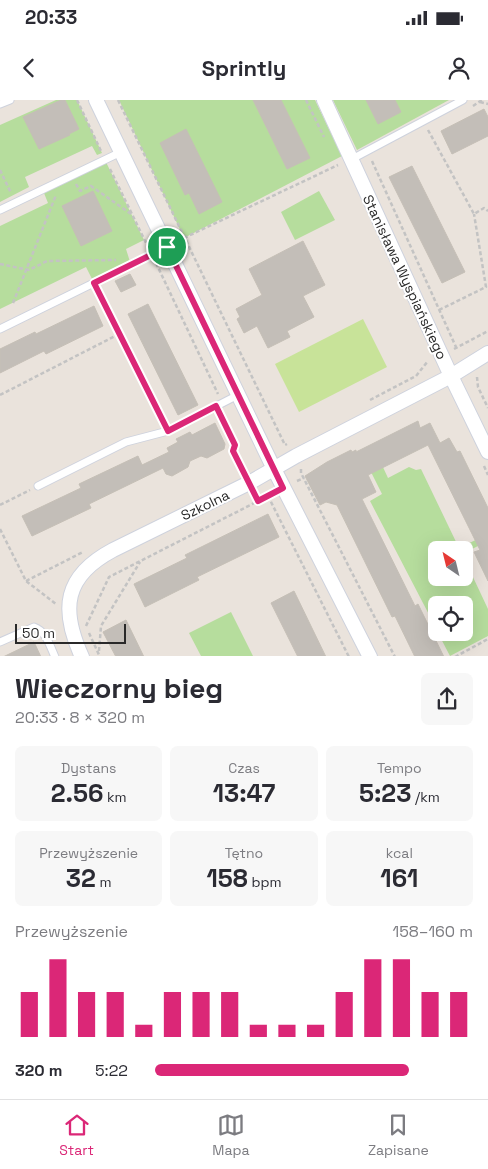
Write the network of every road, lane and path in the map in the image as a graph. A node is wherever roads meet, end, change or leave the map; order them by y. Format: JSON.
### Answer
{"nodes":[{"id":1,"x":10,"y":100,"type":"edge"},
{"id":2,"x":96,"y":100,"type":"edge"},
{"id":3,"x":118,"y":100,"type":"edge"},
{"id":4,"x":306,"y":100,"type":"edge"},
{"id":5,"x":324,"y":100,"type":"edge"},
{"id":6,"x":463,"y":100,"type":"edge"},
{"id":7,"x":480,"y":102,"type":"dead end"},
{"id":8,"x":0,"y":104,"type":"edge"},
{"id":9,"x":488,"y":104,"type":"edge"},
{"id":10,"x":428,"y":130,"type":"dead end"},
{"id":11,"x":326,"y":141,"type":"dead end"},
{"id":12,"x":368,"y":150,"type":"junction"},
{"id":13,"x":122,"y":152,"type":"junction"},
{"id":14,"x":352,"y":159,"type":"junction"},
{"id":15,"x":0,"y":170,"type":"edge"},
{"id":16,"x":58,"y":182,"type":"junction"},
{"id":17,"x":80,"y":191,"type":"dead end"},
{"id":18,"x":15,"y":202,"type":"junction"},
{"id":19,"x":0,"y":210,"type":"edge"},
{"id":20,"x":488,"y":211,"type":"edge"},
{"id":21,"x":474,"y":214,"type":"junction"},
{"id":22,"x":132,"y":215,"type":"dead end"},
{"id":23,"x":184,"y":238,"type":"junction"},
{"id":24,"x":167,"y":247,"type":"junction"},
{"id":25,"x":0,"y":264,"type":"edge"},
{"id":26,"x":131,"y":264,"type":"junction"},
{"id":27,"x":26,"y":270,"type":"junction"},
{"id":28,"x":94,"y":283,"type":"junction"},
{"id":29,"x":13,"y":302,"type":"dead end"},
{"id":30,"x":439,"y":310,"type":"junction"},
{"id":31,"x":0,"y":329,"type":"edge"},
{"id":32,"x":488,"y":332,"type":"edge"},
{"id":33,"x":119,"y":334,"type":"junction"},
{"id":34,"x":456,"y":348,"type":"junction"},
{"id":35,"x":488,"y":353,"type":"edge"},
{"id":36,"x":441,"y":355,"type":"junction"},
{"id":37,"x":450,"y":376,"type":"junction"},
{"id":38,"x":478,"y":387,"type":"dead end"},
{"id":39,"x":0,"y":394,"type":"edge"},
{"id":40,"x":238,"y":395,"type":"junction"},
{"id":41,"x":365,"y":403,"type":"dead end"},
{"id":42,"x":216,"y":406,"type":"junction"},
{"id":43,"x":488,"y":408,"type":"edge"},
{"id":44,"x":168,"y":431,"type":"junction"},
{"id":45,"x":290,"y":443,"type":"dead end"},
{"id":46,"x":488,"y":452,"type":"edge"},
{"id":47,"x":301,"y":465,"type":"dead end"},
{"id":48,"x":484,"y":466,"type":"dead end"},
{"id":49,"x":274,"y":469,"type":"junction"},
{"id":50,"x":488,"y":475,"type":"edge"},
{"id":51,"x":304,"y":478,"type":"junction"},
{"id":52,"x":249,"y":483,"type":"junction"},
{"id":53,"x":38,"y":486,"type":"joint"},
{"id":54,"x":283,"y":488,"type":"junction"},
{"id":55,"x":268,"y":496,"type":"junction"},
{"id":56,"x":0,"y":505,"type":"edge"},
{"id":57,"x":0,"y":529,"type":"edge"},
{"id":58,"x":142,"y":560,"type":"junction"},
{"id":59,"x":68,"y":612,"type":"junction"},
{"id":60,"x":488,"y":639,"type":"edge"},
{"id":61,"x":0,"y":642,"type":"edge"},
{"id":62,"x":98,"y":652,"type":"junction"},
{"id":63,"x":55,"y":656,"type":"edge"},
{"id":64,"x":82,"y":656,"type":"edge"},
{"id":65,"x":100,"y":656,"type":"edge"},
{"id":66,"x":349,"y":656,"type":"edge"},
{"id":67,"x":370,"y":656,"type":"edge"},
{"id":68,"x":395,"y":656,"type":"edge"},
{"id":69,"x":454,"y":656,"type":"edge"}],
"edges":[{"from":1,"to":8,"type":"lane"},
{"from":2,"to":13,"type":"street"},
{"from":3,"to":23,"type":"path"},
{"from":4,"to":11,"type":"path"},
{"from":5,"to":14,"type":"street","name":"Stanisława Wyspiańskiego"},
{"from":6,"to":12,"type":"lane"},
{"from":7,"to":9,"type":"path"},
{"from":10,"to":21,"type":"path"},
{"from":12,"to":14,"type":"lane"},
{"from":12,"to":30,"type":"path"},
{"from":13,"to":16,"type":"lane"},
{"from":13,"to":24,"type":"street"},
{"from":14,"to":23,"type":"path"},
{"from":14,"to":36,"type":"street","name":"Stanisława Wyspiańskiego"},
{"from":15,"to":18,"type":"path"},
{"from":16,"to":18,"type":"lane"},
{"from":16,"to":27,"type":"path"},
{"from":17,"to":22,"type":"path"},
{"from":18,"to":19,"type":"lane"},
{"from":20,"to":21,"type":"path"},
{"from":21,"to":30,"type":"path"},
{"from":23,"to":45,"type":"path"},
{"from":24,"to":26,"type":"lane"},
{"from":24,"to":40,"type":"street"},
{"from":25,"to":27,"type":"path"},
{"from":26,"to":27,"type":"path"},
{"from":26,"to":28,"type":"lane"},
{"from":27,"to":29,"type":"path"},
{"from":28,"to":31,"type":"lane"},
{"from":28,"to":33,"type":"path"},
{"from":30,"to":34,"type":"path"},
{"from":32,"to":34,"type":"path"},
{"from":33,"to":39,"type":"path"},
{"from":33,"to":44,"type":"path"},
{"from":34,"to":36,"type":"path"},
{"from":35,"to":37,"type":"street","name":"Szkolna"},
{"from":36,"to":37,"type":"street","name":"Stanisława Wyspiańskiego"},
{"from":36,"to":41,"type":"path"},
{"from":37,"to":46,"type":"street","name":"Stanisława Wyspiańskiego"},
{"from":37,"to":49,"type":"street","name":"Szkolna"},
{"from":38,"to":43,"type":"path"},
{"from":40,"to":42,"type":"lane"},
{"from":40,"to":49,"type":"street"},
{"from":42,"to":44,"type":"lane"},
{"from":42,"to":52,"type":"path"},
{"from":44,"to":53,"type":"lane"},
{"from":47,"to":51,"type":"path"},
{"from":48,"to":50,"type":"path"},
{"from":49,"to":52,"type":"street","name":"Szkolna"},
{"from":49,"to":54,"type":"street"},
{"from":51,"to":54,"type":"path"},
{"from":51,"to":68,"type":"path"},
{"from":52,"to":59,"type":"street","name":"Szkolna"},
{"from":53,"to":56,"type":"path"},
{"from":54,"to":55,"type":"path"},
{"from":54,"to":67,"type":"street"},
{"from":55,"to":58,"type":"path"},
{"from":55,"to":66,"type":"path"},
{"from":57,"to":59,"type":"path"},
{"from":58,"to":62,"type":"path"},
{"from":58,"to":62,"type":"path"},
{"from":59,"to":64,"type":"street","name":"Szkolna"},
{"from":60,"to":69,"type":"path"},
{"from":61,"to":63,"type":"lane"},
{"from":62,"to":65,"type":"path"}]}
